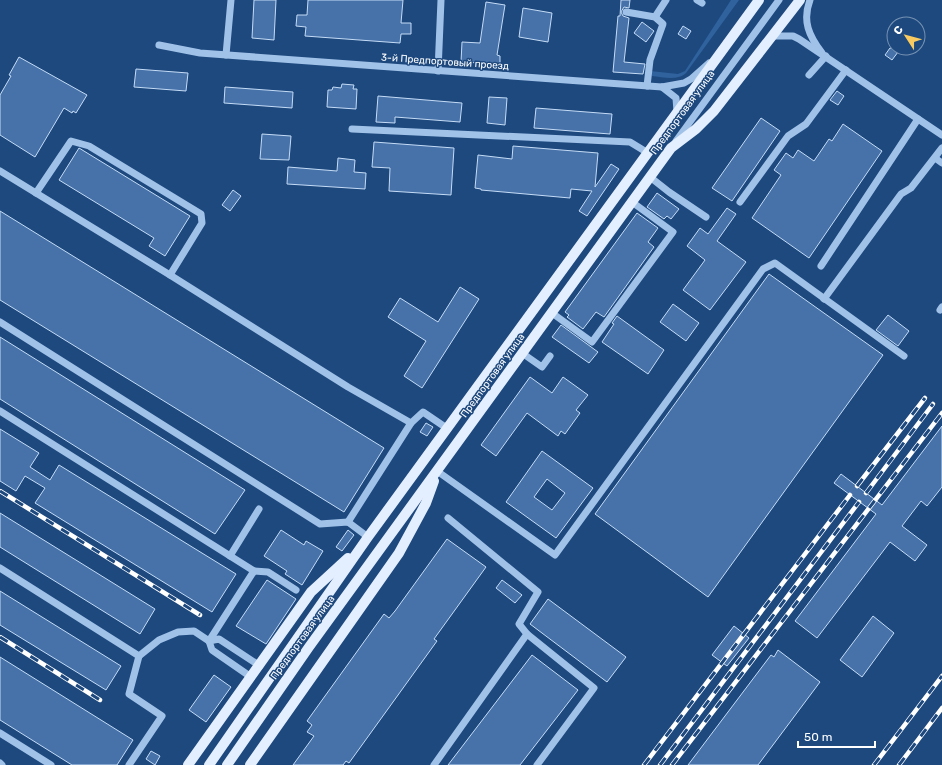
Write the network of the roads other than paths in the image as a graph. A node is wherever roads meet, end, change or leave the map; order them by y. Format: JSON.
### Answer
{"nodes":[{"id":1,"x":231,"y":0,"type":"edge"},
{"id":2,"x":441,"y":0,"type":"edge"},
{"id":3,"x":666,"y":0,"type":"edge"},
{"id":4,"x":754,"y":0,"type":"edge"},
{"id":5,"x":759,"y":0,"type":"edge"},
{"id":6,"x":779,"y":0,"type":"edge"},
{"id":7,"x":800,"y":0,"type":"edge"},
{"id":8,"x":810,"y":0,"type":"edge"},
{"id":9,"x":626,"y":12,"type":"dead end"},
{"id":10,"x":748,"y":15,"type":"junction"},
{"id":11,"x":655,"y":17,"type":"junction"},
{"id":12,"x":773,"y":36,"type":"junction"},
{"id":13,"x":159,"y":45,"type":"dead end"},
{"id":14,"x":721,"y":52,"type":"junction"},
{"id":15,"x":824,"y":54,"type":"junction"},
{"id":16,"x":226,"y":55,"type":"junction"},
{"id":17,"x":846,"y":70,"type":"junction"},
{"id":18,"x":438,"y":71,"type":"junction"},
{"id":19,"x":809,"y":76,"type":"dead end"},
{"id":20,"x":647,"y":86,"type":"junction"},
{"id":21,"x":662,"y":87,"type":"junction"},
{"id":22,"x":677,"y":113,"type":"junction"},
{"id":23,"x":918,"y":119,"type":"junction"},
{"id":24,"x":352,"y":130,"type":"dead end"},
{"id":25,"x":942,"y":135,"type":"edge"},
{"id":26,"x":671,"y":148,"type":"junction"},
{"id":27,"x":942,"y":148,"type":"edge"},
{"id":28,"x":648,"y":154,"type":"junction"},
{"id":29,"x":935,"y":158,"type":"junction"},
{"id":30,"x":942,"y":163,"type":"edge"},
{"id":31,"x":0,"y":171,"type":"edge"},
{"id":32,"x":650,"y":177,"type":"junction"},
{"id":33,"x":36,"y":193,"type":"junction"},
{"id":34,"x":632,"y":202,"type":"junction"},
{"id":35,"x":740,"y":202,"type":"dead end"},
{"id":36,"x":706,"y":217,"type":"dead end"},
{"id":37,"x":821,"y":266,"type":"dead end"},
{"id":38,"x":170,"y":275,"type":"junction"},
{"id":39,"x":824,"y":299,"type":"junction"},
{"id":40,"x":552,"y":313,"type":"junction"},
{"id":41,"x":0,"y":322,"type":"edge"},
{"id":42,"x":522,"y":353,"type":"junction"},
{"id":43,"x":550,"y":356,"type":"dead end"},
{"id":44,"x":904,"y":356,"type":"dead end"},
{"id":45,"x":0,"y":411,"type":"edge"},
{"id":46,"x":411,"y":423,"type":"junction"},
{"id":47,"x":448,"y":429,"type":"junction"},
{"id":48,"x":437,"y":471,"type":"junction"},
{"id":49,"x":259,"y":509,"type":"dead end"},
{"id":50,"x":448,"y":518,"type":"dead end"},
{"id":51,"x":348,"y":522,"type":"junction"},
{"id":52,"x":368,"y":537,"type":"junction"},
{"id":53,"x":360,"y":548,"type":"junction"},
{"id":54,"x":230,"y":556,"type":"junction"},
{"id":55,"x":0,"y":568,"type":"edge"},
{"id":56,"x":254,"y":571,"type":"junction"},
{"id":57,"x":296,"y":590,"type":"dead end"},
{"id":58,"x":527,"y":634,"type":"junction"},
{"id":59,"x":209,"y":640,"type":"junction"},
{"id":60,"x":139,"y":656,"type":"junction"},
{"id":61,"x":260,"y":666,"type":"junction"},
{"id":62,"x":252,"y":677,"type":"junction"},
{"id":63,"x":0,"y":733,"type":"edge"},
{"id":64,"x":51,"y":765,"type":"edge"},
{"id":65,"x":129,"y":765,"type":"edge"},
{"id":66,"x":188,"y":765,"type":"edge"},
{"id":67,"x":209,"y":765,"type":"edge"},
{"id":68,"x":227,"y":765,"type":"edge"},
{"id":69,"x":250,"y":765,"type":"edge"},
{"id":70,"x":434,"y":765,"type":"edge"},
{"id":71,"x":537,"y":765,"type":"edge"}],
"edges":[{"from":1,"to":16,"type":"street"},
{"from":2,"to":18,"type":"street"},
{"from":3,"to":11,"type":"street"},
{"from":4,"to":10,"type":"main road"},
{"from":5,"to":10,"type":"main road","name":"Предпортовая улица"},
{"from":6,"to":26,"type":"street","name":"Предпортовая улица"},
{"from":7,"to":12,"type":"main road"},
{"from":8,"to":15,"type":"street"},
{"from":9,"to":11,"type":"street"},
{"from":10,"to":14,"type":"main road","name":"Предпортовая улица"},
{"from":11,"to":20,"type":"street"},
{"from":12,"to":15,"type":"street"},
{"from":12,"to":26,"type":"main road"},
{"from":13,"to":16,"type":"street","name":"3-й Предпортовый проезд"},
{"from":14,"to":21,"type":"street","name":"3-й Предпортовый проезд"},
{"from":14,"to":22,"type":"main road","name":"Предпортовая улица"},
{"from":15,"to":17,"type":"street"},
{"from":15,"to":19,"type":"street"},
{"from":16,"to":18,"type":"street","name":"3-й Предпортовый проезд"},
{"from":17,"to":23,"type":"street"},
{"from":17,"to":35,"type":"street"},
{"from":18,"to":20,"type":"street","name":"3-й Предпортовый проезд"},
{"from":20,"to":21,"type":"street","name":"3-й Предпортовый проезд"},
{"from":21,"to":22,"type":"street"},
{"from":22,"to":28,"type":"main road","name":"Предпортовая улица"},
{"from":23,"to":25,"type":"street"},
{"from":23,"to":37,"type":"street"},
{"from":24,"to":28,"type":"street"},
{"from":26,"to":32,"type":"main road","name":"Предпортовая улица"},
{"from":27,"to":29,"type":"street"},
{"from":28,"to":47,"type":"main road","name":"Предпортовая улица"},
{"from":29,"to":30,"type":"street"},
{"from":29,"to":39,"type":"street"},
{"from":31,"to":33,"type":"street"},
{"from":32,"to":34,"type":"main road","name":"Предпортовая улица"},
{"from":32,"to":36,"type":"street"},
{"from":33,"to":38,"type":"street"},
{"from":33,"to":38,"type":"street"},
{"from":34,"to":40,"type":"main road","name":"Предпортовая улица"},
{"from":34,"to":40,"type":"street"},
{"from":38,"to":46,"type":"street"},
{"from":39,"to":44,"type":"street"},
{"from":39,"to":48,"type":"street"},
{"from":40,"to":42,"type":"main road","name":"Предпортовая улица"},
{"from":41,"to":51,"type":"street"},
{"from":42,"to":43,"type":"street"},
{"from":42,"to":48,"type":"main road","name":"Предпортовая улица"},
{"from":45,"to":54,"type":"street"},
{"from":46,"to":47,"type":"street"},
{"from":46,"to":51,"type":"street"},
{"from":47,"to":52,"type":"main road","name":"Предпортовая улица"},
{"from":48,"to":68,"type":"main road","name":"Предпортовая улица"},
{"from":48,"to":69,"type":"main road"},
{"from":49,"to":54,"type":"street"},
{"from":50,"to":58,"type":"street"},
{"from":51,"to":52,"type":"street"},
{"from":52,"to":53,"type":"main road","name":"Предпортовая улица"},
{"from":53,"to":61,"type":"main road"},
{"from":53,"to":67,"type":"main road","name":"Предпортовая улица"},
{"from":54,"to":56,"type":"street"},
{"from":55,"to":60,"type":"street"},
{"from":56,"to":57,"type":"street"},
{"from":56,"to":59,"type":"street"},
{"from":58,"to":70,"type":"street"},
{"from":58,"to":71,"type":"street"},
{"from":59,"to":60,"type":"street"},
{"from":59,"to":61,"type":"street"},
{"from":59,"to":62,"type":"street"},
{"from":60,"to":65,"type":"street"},
{"from":61,"to":62,"type":"main road"},
{"from":62,"to":66,"type":"main road"},
{"from":63,"to":64,"type":"street"}]}
